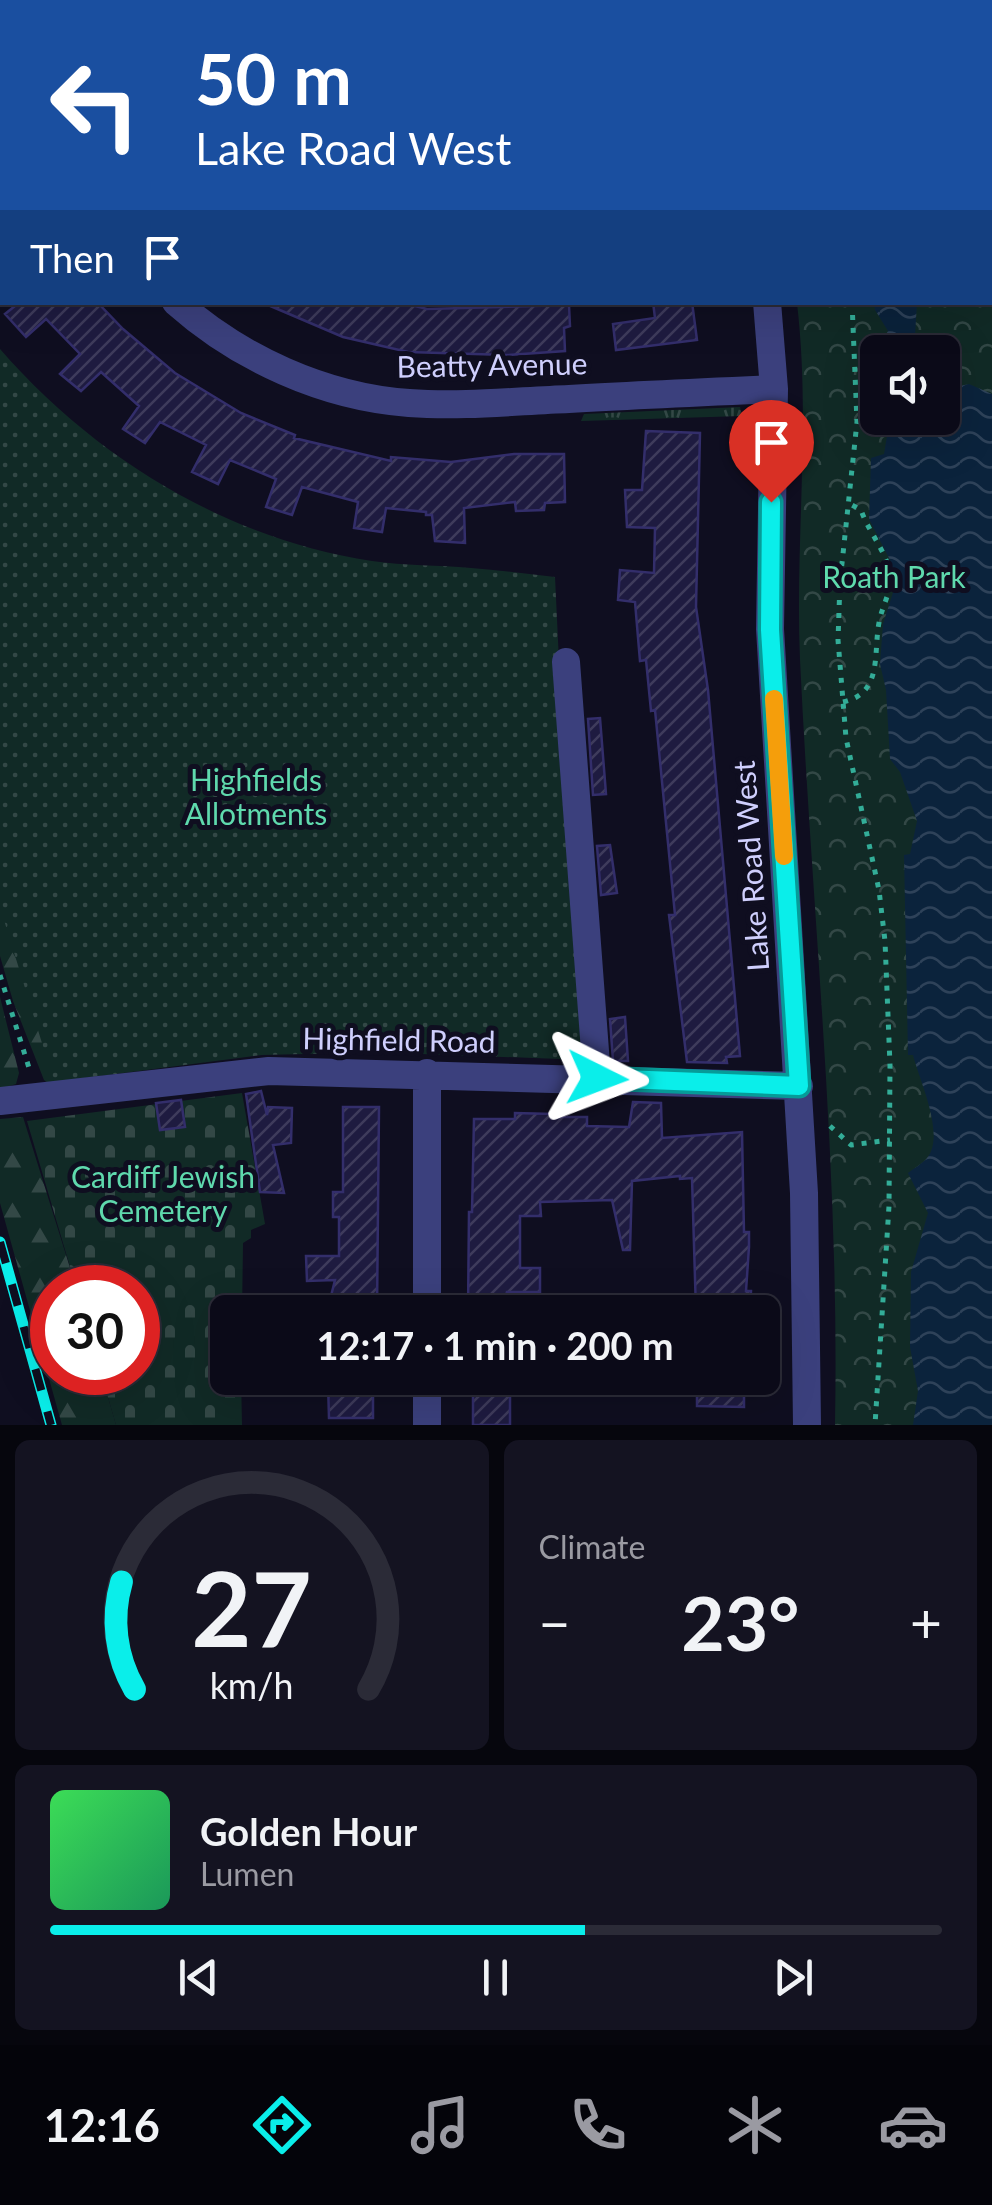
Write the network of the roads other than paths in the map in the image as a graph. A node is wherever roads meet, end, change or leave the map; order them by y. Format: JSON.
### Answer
{"nodes":[{"id":1,"x":180,"y":305,"type":"edge"},
{"id":2,"x":767,"y":305,"type":"edge"},
{"id":3,"x":774,"y":389,"type":"junction"},
{"id":4,"x":566,"y":662,"type":"dead end"},
{"id":5,"x":427,"y":1074,"type":"junction"},
{"id":6,"x":597,"y":1078,"type":"junction"},
{"id":7,"x":799,"y":1086,"type":"junction"},
{"id":8,"x":18,"y":1100,"type":"edge"},
{"id":9,"x":427,"y":1295,"type":"edge"},
{"id":10,"x":427,"y":1395,"type":"edge"},
{"id":11,"x":427,"y":1425,"type":"edge"},
{"id":12,"x":806,"y":1425,"type":"edge"}],
"edges":[{"from":1,"to":3,"type":"street","name":"Beatty Avenue"},
{"from":2,"to":3,"type":"street","name":"Lake Road West"},
{"from":3,"to":7,"type":"street","name":"Lake Road West"},
{"from":4,"to":6,"type":"street"},
{"from":5,"to":6,"type":"street","name":"Highfield Road"},
{"from":5,"to":8,"type":"street","name":"Highfield Road"},
{"from":5,"to":9,"type":"street"},
{"from":6,"to":7,"type":"street","name":"Highfield Road"},
{"from":7,"to":12,"type":"street","name":"Lake Road West"},
{"from":10,"to":11,"type":"street"}]}
